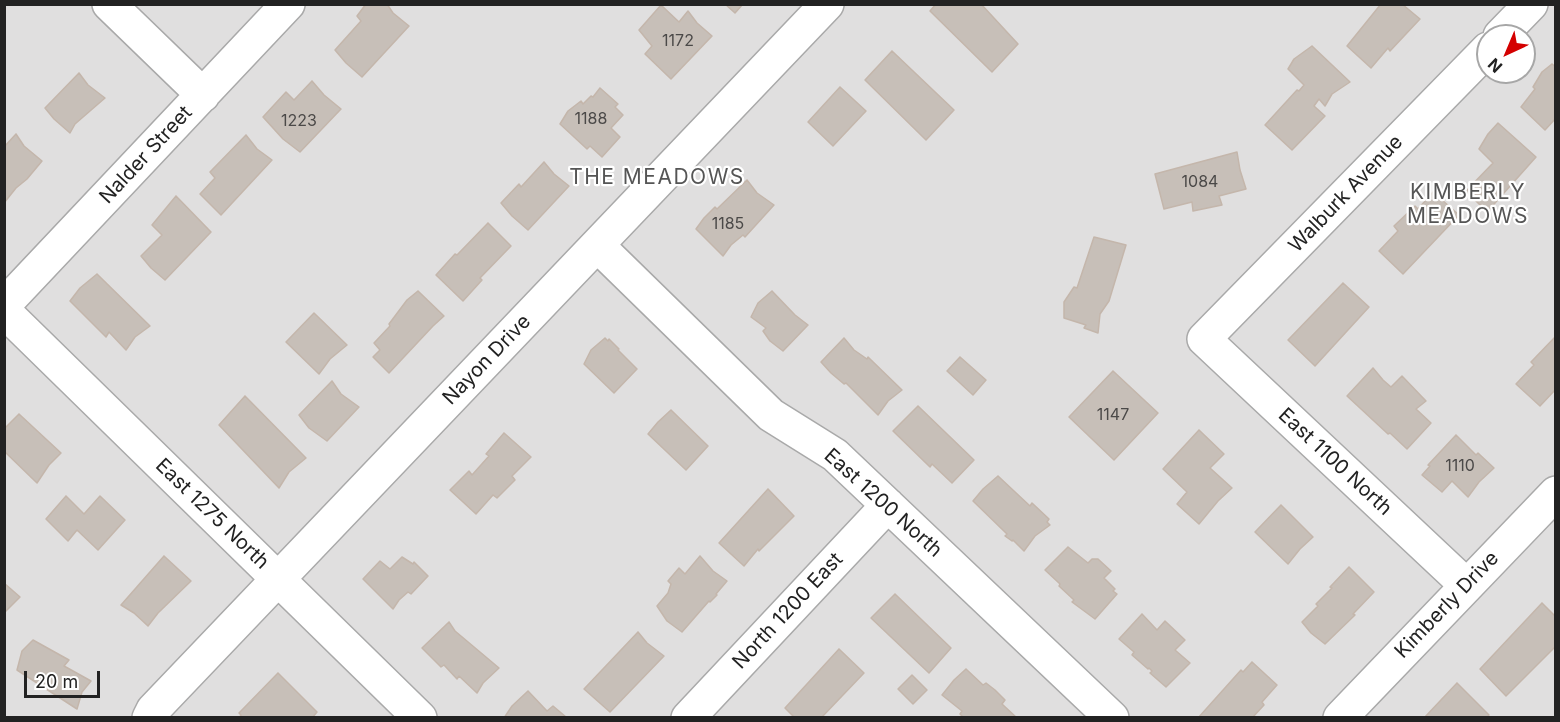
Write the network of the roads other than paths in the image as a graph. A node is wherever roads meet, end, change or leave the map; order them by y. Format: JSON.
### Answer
{"nodes":[{"id":1,"x":109,"y":4,"type":"edge"},
{"id":2,"x":288,"y":4,"type":"edge"},
{"id":3,"x":827,"y":4,"type":"edge"},
{"id":4,"x":1531,"y":4,"type":"edge"},
{"id":5,"x":1512,"y":24,"type":"edge"},
{"id":6,"x":1476,"y":61,"type":"edge"},
{"id":7,"x":202,"y":95,"type":"junction"},
{"id":8,"x":597,"y":245,"type":"junction"},
{"id":9,"x":4,"y":305,"type":"edge"},
{"id":10,"x":4,"y":311,"type":"edge"},
{"id":11,"x":1204,"y":339,"type":"joint"},
{"id":12,"x":1556,"y":493,"type":"edge"},
{"id":13,"x":888,"y":505,"type":"junction"},
{"id":14,"x":278,"y":579,"type":"junction"},
{"id":15,"x":1466,"y":585,"type":"junction"},
{"id":16,"x":149,"y":717,"type":"edge"},
{"id":17,"x":420,"y":717,"type":"edge"},
{"id":18,"x":688,"y":717,"type":"edge"},
{"id":19,"x":1112,"y":717,"type":"edge"},
{"id":20,"x":1340,"y":717,"type":"edge"}],
"edges":[{"from":1,"to":7,"type":"street"},
{"from":2,"to":7,"type":"street","name":"Nalder Street"},
{"from":3,"to":8,"type":"street","name":"Nayon Drive"},
{"from":4,"to":5,"type":"street"},
{"from":6,"to":11,"type":"street","name":"Walburk Avenue"},
{"from":7,"to":9,"type":"street","name":"Nalder Street"},
{"from":8,"to":13,"type":"street","name":"East 1200 North"},
{"from":8,"to":14,"type":"street","name":"Nayon Drive"},
{"from":10,"to":14,"type":"street","name":"East 1275 North"},
{"from":11,"to":15,"type":"street","name":"East 1100 North"},
{"from":12,"to":15,"type":"street","name":"Kimberly Drive"},
{"from":13,"to":18,"type":"street","name":"North 1200 East"},
{"from":13,"to":19,"type":"street","name":"East 1200 North"},
{"from":14,"to":16,"type":"street","name":"Nayon Drive"},
{"from":14,"to":17,"type":"street","name":"East 1275 North"},
{"from":15,"to":20,"type":"street","name":"Kimberly Drive"}]}
